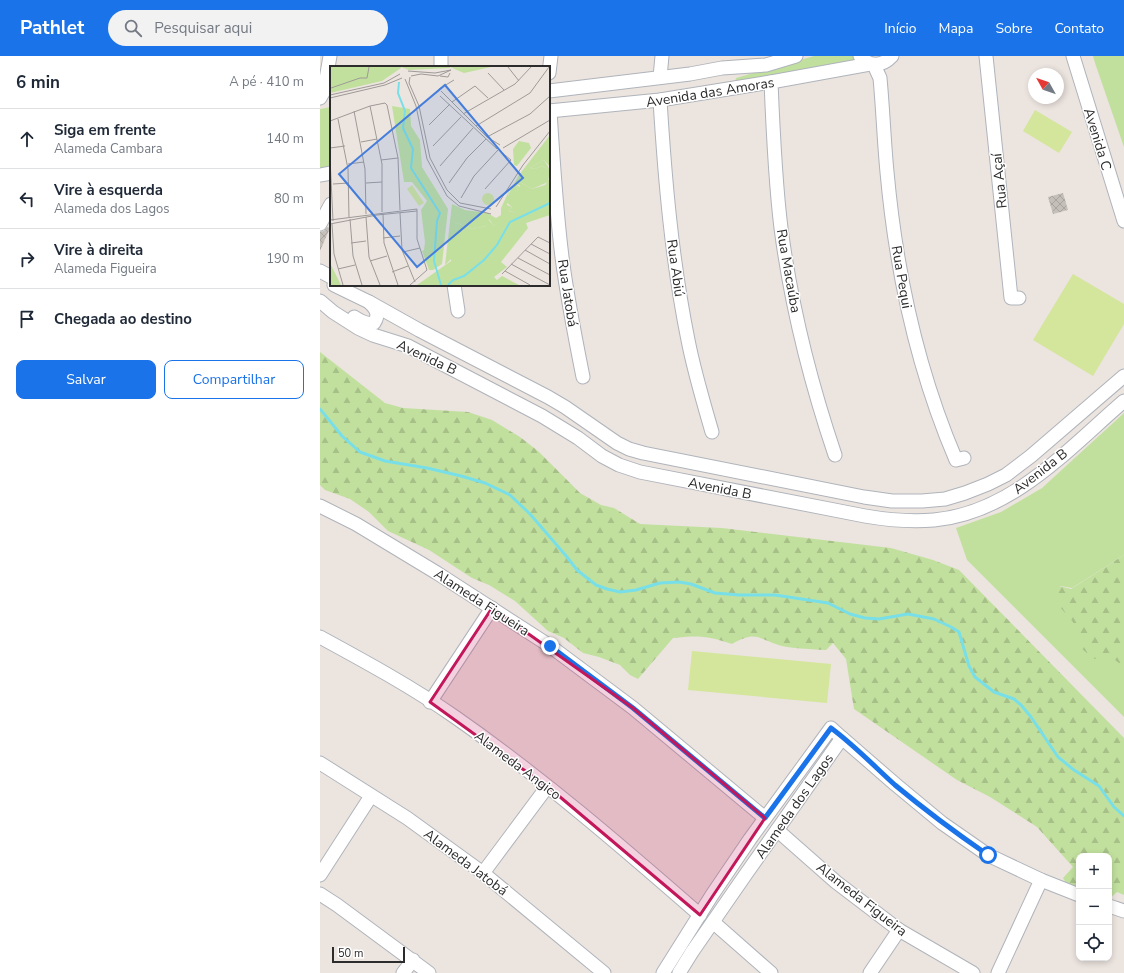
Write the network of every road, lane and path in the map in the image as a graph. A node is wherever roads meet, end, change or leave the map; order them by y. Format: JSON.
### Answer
{"nodes":[{"id":1,"x":330,"y":56,"type":"edge"},
{"id":2,"x":552,"y":56,"type":"edge"},
{"id":3,"x":662,"y":56,"type":"edge"},
{"id":4,"x":986,"y":56,"type":"edge"},
{"id":5,"x":1073,"y":56,"type":"edge"},
{"id":6,"x":790,"y":57,"type":"edge"},
{"id":7,"x":891,"y":57,"type":"edge"},
{"id":8,"x":768,"y":60,"type":"edge"},
{"id":9,"x":868,"y":61,"type":"edge"},
{"id":10,"x":550,"y":67,"type":"edge"},
{"id":11,"x":722,"y":68,"type":"junction"},
{"id":12,"x":660,"y":77,"type":"junction"},
{"id":13,"x":880,"y":78,"type":"junction"},
{"id":14,"x":328,"y":80,"type":"edge"},
{"id":15,"x":771,"y":82,"type":"junction"},
{"id":16,"x":724,"y":90,"type":"junction"},
{"id":17,"x":550,"y":91,"type":"edge"},
{"id":18,"x":320,"y":98,"type":"edge"},
{"id":19,"x":660,"y":100,"type":"junction"},
{"id":20,"x":330,"y":103,"type":"edge"},
{"id":21,"x":320,"y":105,"type":"edge"},
{"id":22,"x":550,"y":111,"type":"edge"},
{"id":23,"x":330,"y":173,"type":"edge"},
{"id":24,"x":320,"y":175,"type":"edge"},
{"id":25,"x":330,"y":206,"type":"edge"},
{"id":26,"x":1124,"y":221,"type":"edge"},
{"id":27,"x":320,"y":224,"type":"edge"},
{"id":28,"x":320,"y":271,"type":"edge"},
{"id":29,"x":330,"y":276,"type":"edge"},
{"id":30,"x":320,"y":278,"type":"edge"},
{"id":31,"x":330,"y":283,"type":"edge"},
{"id":32,"x":336,"y":286,"type":"edge"},
{"id":33,"x":454,"y":286,"type":"edge"},
{"id":34,"x":351,"y":287,"type":"edge"},
{"id":35,"x":320,"y":297,"type":"edge"},
{"id":36,"x":1019,"y":298,"type":"dead end"},
{"id":37,"x":320,"y":301,"type":"edge"},
{"id":38,"x":369,"y":302,"type":"junction"},
{"id":39,"x":458,"y":311,"type":"dead end"},
{"id":40,"x":419,"y":330,"type":"junction"},
{"id":41,"x":1124,"y":376,"type":"edge"},
{"id":42,"x":583,"y":377,"type":"dead end"},
{"id":43,"x":1124,"y":401,"type":"edge"},
{"id":44,"x":712,"y":432,"type":"dead end"},
{"id":45,"x":835,"y":455,"type":"dead end"},
{"id":46,"x":964,"y":458,"type":"dead end"},
{"id":47,"x":320,"y":506,"type":"edge"},
{"id":48,"x":492,"y":608,"type":"junction"},
{"id":49,"x":320,"y":637,"type":"edge"},
{"id":50,"x":430,"y":702,"type":"junction"},
{"id":51,"x":842,"y":738,"type":"junction"},
{"id":52,"x":320,"y":764,"type":"edge"},
{"id":53,"x":800,"y":771,"type":"junction"},
{"id":54,"x":548,"y":787,"type":"junction"},
{"id":55,"x":371,"y":796,"type":"junction"},
{"id":56,"x":795,"y":804,"type":"junction"},
{"id":57,"x":765,"y":818,"type":"junction"},
{"id":58,"x":777,"y":830,"type":"junction"},
{"id":59,"x":750,"y":839,"type":"junction"},
{"id":60,"x":483,"y":873,"type":"junction"},
{"id":61,"x":746,"y":874,"type":"junction"},
{"id":62,"x":320,"y":876,"type":"edge"},
{"id":63,"x":1041,"y":880,"type":"junction"},
{"id":64,"x":320,"y":894,"type":"edge"},
{"id":65,"x":1076,"y":894,"type":"edge"},
{"id":66,"x":1112,"y":907,"type":"edge"},
{"id":67,"x":1124,"y":911,"type":"edge"},
{"id":68,"x":700,"y":915,"type":"junction"},
{"id":69,"x":713,"y":922,"type":"junction"},
{"id":70,"x":899,"y":930,"type":"junction"},
{"id":71,"x":672,"y":957,"type":"junction"},
{"id":72,"x":413,"y":960,"type":"junction"},
{"id":73,"x":403,"y":973,"type":"edge"},
{"id":74,"x":430,"y":973,"type":"edge"},
{"id":75,"x":604,"y":973,"type":"edge"},
{"id":76,"x":663,"y":973,"type":"edge"},
{"id":77,"x":675,"y":973,"type":"edge"},
{"id":78,"x":679,"y":973,"type":"edge"},
{"id":79,"x":771,"y":973,"type":"edge"},
{"id":80,"x":870,"y":973,"type":"edge"},
{"id":81,"x":973,"y":973,"type":"edge"},
{"id":82,"x":998,"y":973,"type":"edge"}],
"edges":[{"from":1,"to":14,"type":"street"},
{"from":2,"to":10,"type":"street"},
{"from":3,"to":12,"type":"street"},
{"from":4,"to":36,"type":"street","name":"Rua Açaí"},
{"from":5,"to":26,"type":"street","name":"Avenida C"},
{"from":6,"to":8,"type":"street","name":"Avenida das Amoras"},
{"from":7,"to":9,"type":"street","name":"Avenida das Amoras"},
{"from":7,"to":13,"type":"street","name":"Rua Pequi"},
{"from":8,"to":11,"type":"street","name":"Avenida das Amoras"},
{"from":9,"to":13,"type":"street","name":"Rua Pequi"},
{"from":9,"to":15,"type":"street","name":"Avenida das Amoras"},
{"from":11,"to":12,"type":"street","name":"Avenida das Amoras"},
{"from":11,"to":16,"type":"street"},
{"from":12,"to":17,"type":"street","name":"Avenida das Amoras"},
{"from":13,"to":46,"type":"street","name":"Rua Pequi"},
{"from":14,"to":18,"type":"street"},
{"from":15,"to":16,"type":"street","name":"Avenida das Amoras"},
{"from":15,"to":45,"type":"street","name":"Rua Macaúba"},
{"from":16,"to":19,"type":"street","name":"Avenida das Amoras"},
{"from":19,"to":22,"type":"street","name":"Avenida das Amoras"},
{"from":19,"to":44,"type":"street","name":"Rua Abiú"},
{"from":20,"to":21,"type":"street"},
{"from":22,"to":42,"type":"street","name":"Rua Jatobá"},
{"from":23,"to":24,"type":"street"},
{"from":25,"to":27,"type":"street"},
{"from":28,"to":29,"type":"street"},
{"from":30,"to":31,"type":"street"},
{"from":32,"to":38,"type":"street","name":"Avenida B"},
{"from":33,"to":39,"type":"street"},
{"from":34,"to":38,"type":"street"},
{"from":34,"to":40,"type":"street"},
{"from":35,"to":38,"type":"street"},
{"from":37,"to":43,"type":"street","name":"Avenida B"},
{"from":38,"to":40,"type":"street","name":"Avenida B"},
{"from":40,"to":41,"type":"street","name":"Avenida B"},
{"from":47,"to":48,"type":"street","name":"Alameda Figueira"},
{"from":48,"to":50,"type":"street"},
{"from":48,"to":57,"type":"street","name":"Alameda Figueira"},
{"from":49,"to":50,"type":"street","name":"Alameda Angico"},
{"from":50,"to":54,"type":"street","name":"Alameda Angico"},
{"from":51,"to":53,"type":"street","name":"Alameda dos Lagos"},
{"from":51,"to":56,"type":"street","name":"Alameda dos Lagos"},
{"from":51,"to":63,"type":"street"},
{"from":52,"to":55,"type":"street","name":"Alameda Jatobá"},
{"from":53,"to":56,"type":"street"},
{"from":53,"to":57,"type":"street","name":"Alameda dos Lagos"},
{"from":54,"to":60,"type":"street"},
{"from":54,"to":68,"type":"street","name":"Alameda Angico"},
{"from":55,"to":60,"type":"street","name":"Alameda Jatobá"},
{"from":55,"to":62,"type":"street"},
{"from":56,"to":58,"type":"street","name":"Alameda dos Lagos"},
{"from":57,"to":59,"type":"street","name":"Alameda dos Lagos"},
{"from":58,"to":61,"type":"street","name":"Alameda dos Lagos"},
{"from":58,"to":70,"type":"street","name":"Alameda Figueira"},
{"from":59,"to":61,"type":"street"},
{"from":59,"to":68,"type":"street","name":"Alameda dos Lagos"},
{"from":60,"to":75,"type":"street","name":"Alameda Jatobá"},
{"from":61,"to":69,"type":"street","name":"Alameda dos Lagos"},
{"from":63,"to":65,"type":"street"},
{"from":63,"to":82,"type":"street"},
{"from":64,"to":72,"type":"street"},
{"from":66,"to":67,"type":"street"},
{"from":68,"to":71,"type":"street","name":"Alameda dos Lagos"},
{"from":69,"to":78,"type":"street","name":"Alameda dos Lagos"},
{"from":69,"to":79,"type":"street"},
{"from":70,"to":80,"type":"street"},
{"from":70,"to":81,"type":"street","name":"Alameda Figueira"},
{"from":71,"to":76,"type":"street","name":"Alameda dos Lagos"},
{"from":71,"to":77,"type":"street"},
{"from":72,"to":73,"type":"street"},
{"from":72,"to":74,"type":"street"}]}
